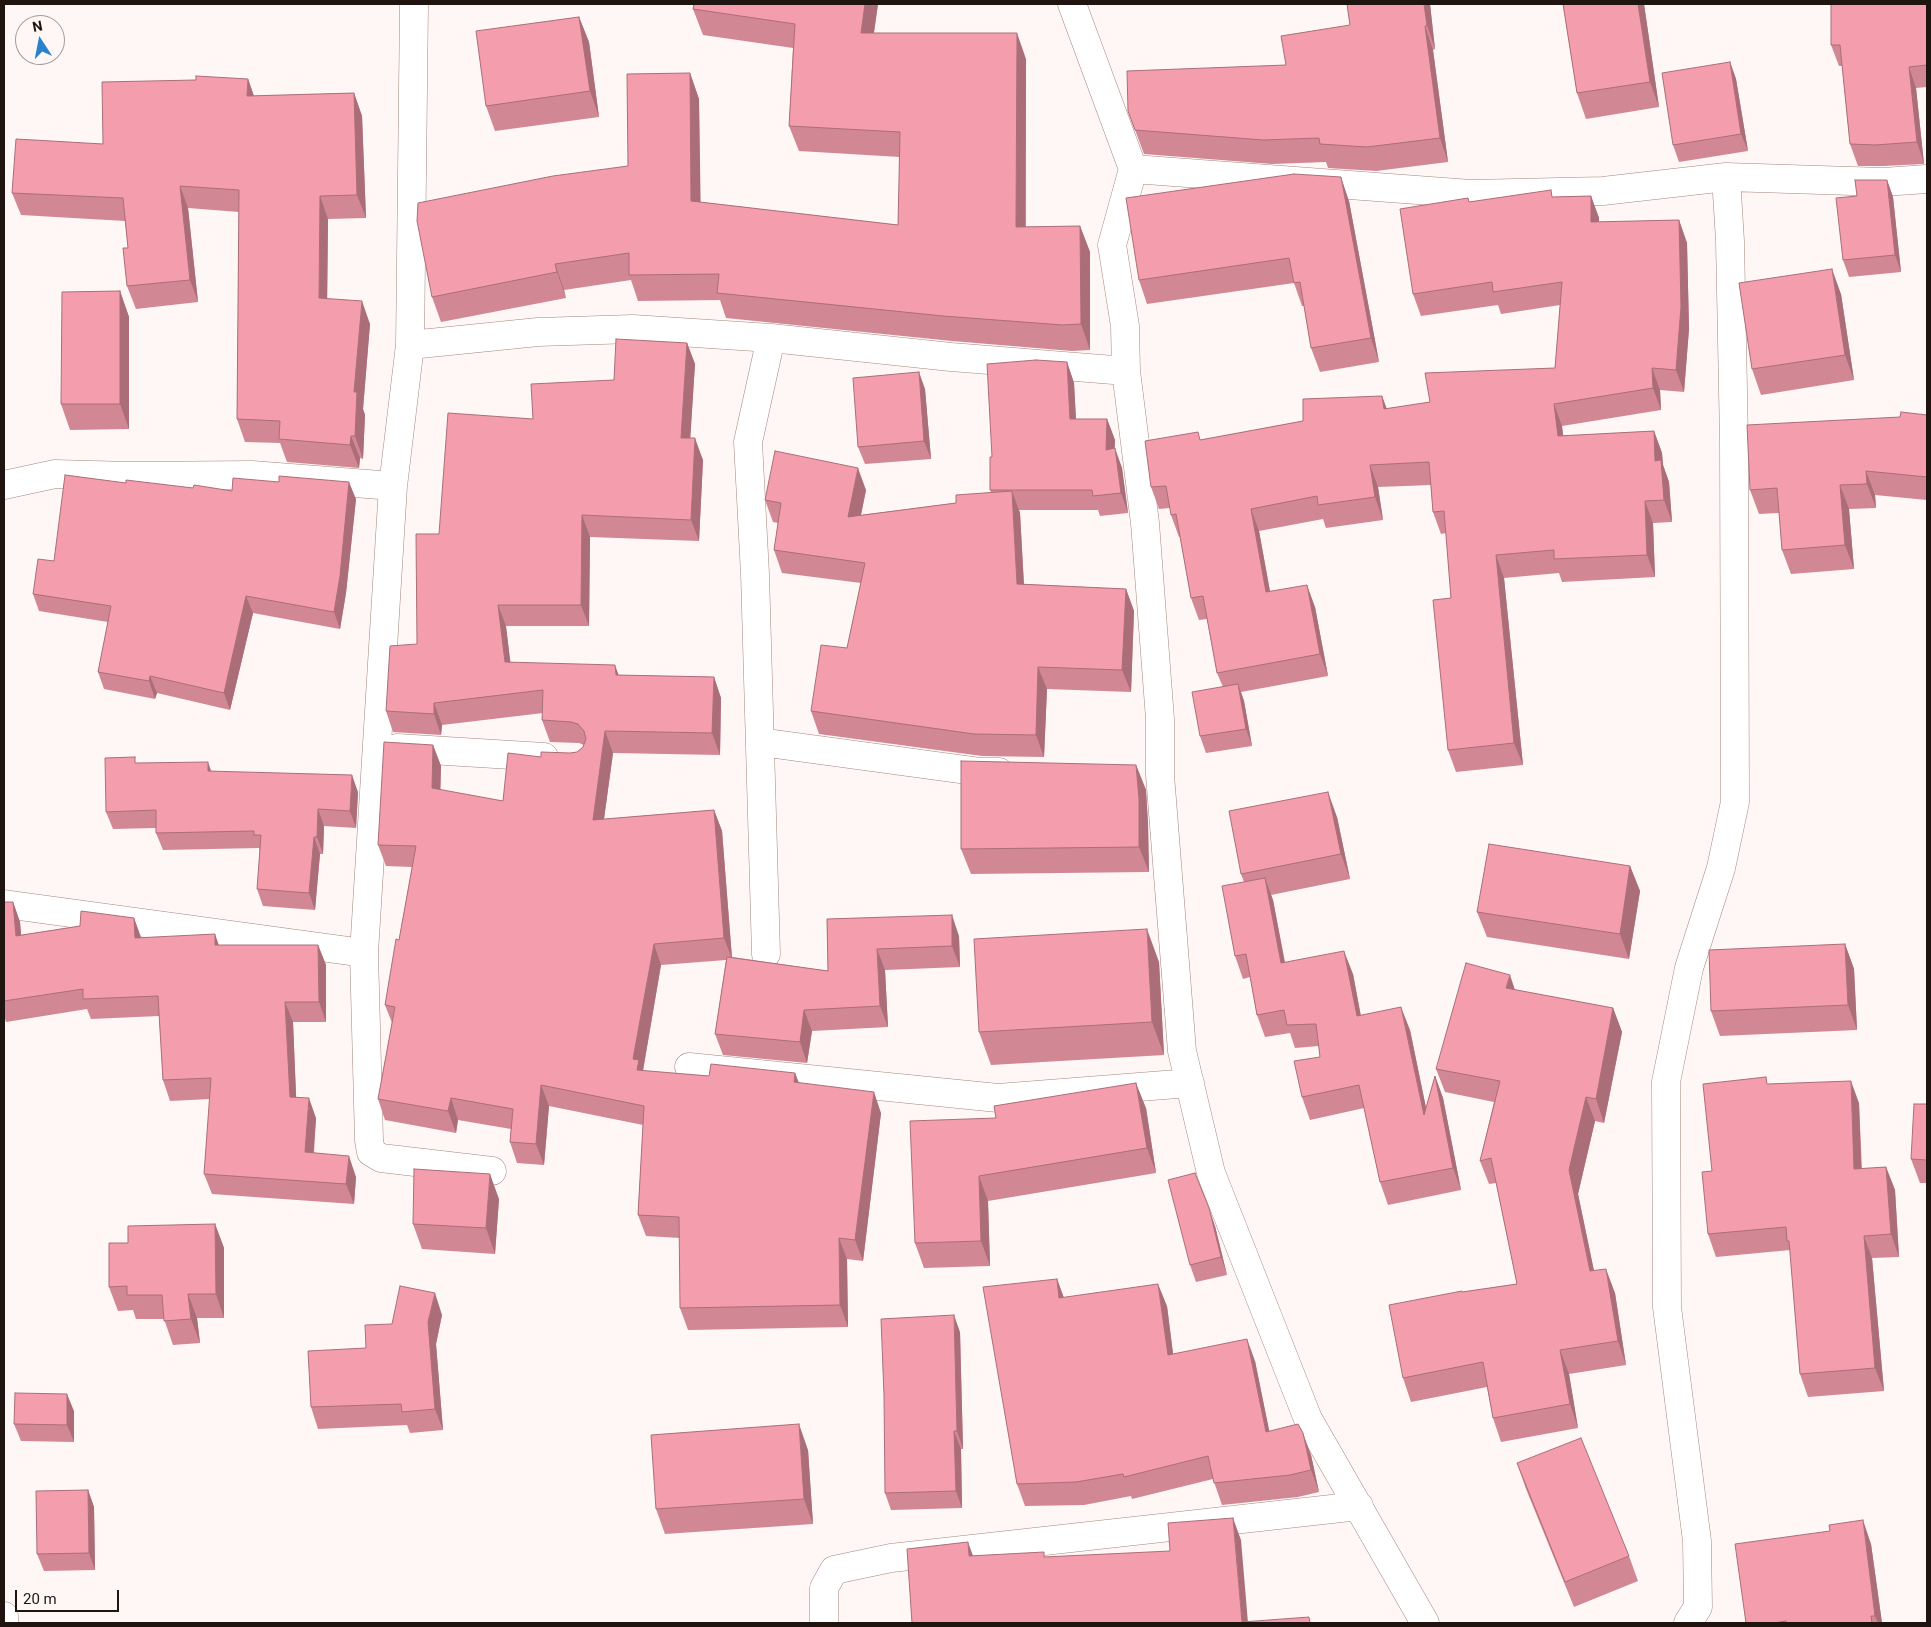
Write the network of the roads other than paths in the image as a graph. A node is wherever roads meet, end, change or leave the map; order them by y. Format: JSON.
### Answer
{"nodes":[{"id":1,"x":414,"y":4,"type":"edge"},
{"id":2,"x":1072,"y":4,"type":"edge"},
{"id":3,"x":1133,"y":169,"type":"junction"},
{"id":4,"x":1726,"y":177,"type":"junction"},
{"id":5,"x":1927,"y":179,"type":"edge"},
{"id":6,"x":771,"y":338,"type":"junction"},
{"id":7,"x":410,"y":345,"type":"junction"},
{"id":8,"x":1126,"y":371,"type":"junction"},
{"id":9,"x":4,"y":485,"type":"edge"},
{"id":10,"x":393,"y":486,"type":"junction"},
{"id":11,"x":760,"y":742,"type":"junction"},
{"id":12,"x":376,"y":747,"type":"junction"},
{"id":13,"x":568,"y":759,"type":"edge"},
{"id":14,"x":1021,"y":773,"type":"edge"},
{"id":15,"x":4,"y":904,"type":"edge"},
{"id":16,"x":364,"y":953,"type":"junction"},
{"id":17,"x":766,"y":954,"type":"dead end"},
{"id":18,"x":689,"y":1067,"type":"dead end"},
{"id":19,"x":1190,"y":1083,"type":"junction"},
{"id":20,"x":492,"y":1171,"type":"dead end"},
{"id":21,"x":1359,"y":1506,"type":"junction"},
{"id":22,"x":4,"y":1616,"type":"edge"},
{"id":23,"x":4,"y":1623,"type":"edge"},
{"id":24,"x":824,"y":1623,"type":"edge"},
{"id":25,"x":1425,"y":1623,"type":"edge"},
{"id":26,"x":1688,"y":1623,"type":"edge"}],
"edges":[{"from":1,"to":7,"type":"street"},
{"from":2,"to":3,"type":"street"},
{"from":3,"to":4,"type":"street"},
{"from":3,"to":8,"type":"street"},
{"from":4,"to":5,"type":"street"},
{"from":4,"to":26,"type":"street"},
{"from":6,"to":7,"type":"street"},
{"from":6,"to":8,"type":"street"},
{"from":6,"to":11,"type":"street"},
{"from":7,"to":10,"type":"street"},
{"from":8,"to":19,"type":"street"},
{"from":9,"to":10,"type":"street"},
{"from":10,"to":12,"type":"street"},
{"from":11,"to":14,"type":"street"},
{"from":11,"to":17,"type":"street"},
{"from":12,"to":13,"type":"street"},
{"from":12,"to":16,"type":"street"},
{"from":15,"to":16,"type":"street"},
{"from":16,"to":20,"type":"street"},
{"from":18,"to":19,"type":"street"},
{"from":19,"to":21,"type":"street"},
{"from":21,"to":24,"type":"street"},
{"from":21,"to":25,"type":"street"},
{"from":22,"to":23,"type":"street"}]}
